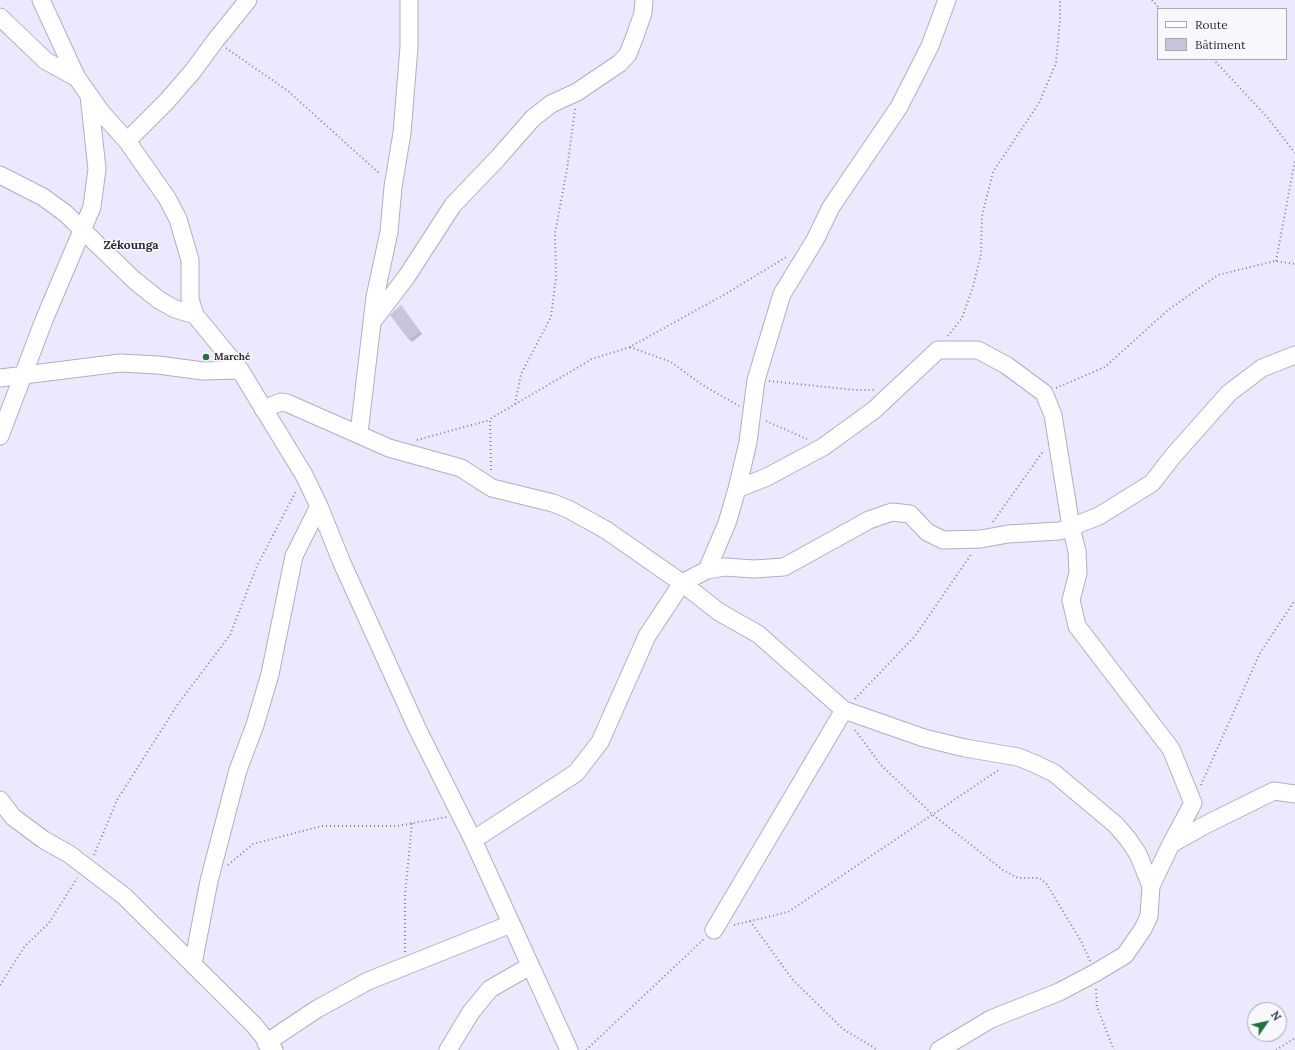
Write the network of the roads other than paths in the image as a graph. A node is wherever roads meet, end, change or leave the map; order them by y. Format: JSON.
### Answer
{"nodes":[{"id":1,"x":41,"y":0,"type":"edge"},
{"id":2,"x":248,"y":0,"type":"edge"},
{"id":3,"x":409,"y":0,"type":"edge"},
{"id":4,"x":644,"y":0,"type":"edge"},
{"id":5,"x":947,"y":0,"type":"edge"},
{"id":6,"x":0,"y":18,"type":"edge"},
{"id":7,"x":76,"y":78,"type":"junction"},
{"id":8,"x":89,"y":95,"type":"junction"},
{"id":9,"x":127,"y":141,"type":"junction"},
{"id":10,"x":0,"y":175,"type":"edge"},
{"id":11,"x":83,"y":231,"type":"junction"},
{"id":12,"x":195,"y":315,"type":"junction"},
{"id":13,"x":372,"y":322,"type":"junction"},
{"id":14,"x":1295,"y":355,"type":"edge"},
{"id":15,"x":240,"y":370,"type":"junction"},
{"id":16,"x":24,"y":375,"type":"junction"},
{"id":17,"x":0,"y":378,"type":"edge"},
{"id":18,"x":263,"y":409,"type":"junction"},
{"id":19,"x":359,"y":433,"type":"junction"},
{"id":20,"x":0,"y":436,"type":"edge"},
{"id":21,"x":737,"y":489,"type":"junction"},
{"id":22,"x":319,"y":506,"type":"junction"},
{"id":23,"x":1071,"y":528,"type":"junction"},
{"id":24,"x":707,"y":570,"type":"junction"},
{"id":25,"x":682,"y":582,"type":"junction"},
{"id":26,"x":846,"y":711,"type":"junction"},
{"id":27,"x":1295,"y":794,"type":"edge"},
{"id":28,"x":0,"y":800,"type":"edge"},
{"id":29,"x":6,"y":814,"type":"edge"},
{"id":30,"x":473,"y":840,"type":"junction"},
{"id":31,"x":1171,"y":844,"type":"junction"},
{"id":32,"x":1151,"y":886,"type":"junction"},
{"id":33,"x":511,"y":924,"type":"junction"},
{"id":34,"x":714,"y":930,"type":"road end"},
{"id":35,"x":193,"y":964,"type":"junction"},
{"id":36,"x":530,"y":966,"type":"junction"},
{"id":37,"x":270,"y":1046,"type":"edge"},
{"id":38,"x":448,"y":1050,"type":"edge"},
{"id":39,"x":569,"y":1050,"type":"edge"},
{"id":40,"x":939,"y":1050,"type":"edge"}],
"edges":[{"from":1,"to":7,"type":"street"},
{"from":2,"to":9,"type":"street"},
{"from":3,"to":13,"type":"street"},
{"from":4,"to":13,"type":"street"},
{"from":5,"to":21,"type":"street"},
{"from":6,"to":7,"type":"street"},
{"from":7,"to":8,"type":"street"},
{"from":8,"to":9,"type":"street"},
{"from":8,"to":11,"type":"street"},
{"from":9,"to":12,"type":"street"},
{"from":10,"to":11,"type":"street"},
{"from":11,"to":12,"type":"street"},
{"from":11,"to":16,"type":"street"},
{"from":12,"to":15,"type":"street"},
{"from":13,"to":19,"type":"street"},
{"from":14,"to":23,"type":"street"},
{"from":15,"to":16,"type":"street"},
{"from":15,"to":18,"type":"street"},
{"from":16,"to":17,"type":"street"},
{"from":16,"to":20,"type":"street"},
{"from":18,"to":19,"type":"street"},
{"from":18,"to":22,"type":"street"},
{"from":19,"to":25,"type":"street"},
{"from":21,"to":23,"type":"street"},
{"from":21,"to":24,"type":"street"},
{"from":22,"to":30,"type":"street"},
{"from":22,"to":35,"type":"street"},
{"from":23,"to":24,"type":"street"},
{"from":23,"to":31,"type":"street"},
{"from":24,"to":25,"type":"street"},
{"from":25,"to":26,"type":"street"},
{"from":25,"to":30,"type":"street"},
{"from":26,"to":32,"type":"street"},
{"from":26,"to":34,"type":"street"},
{"from":27,"to":31,"type":"street"},
{"from":28,"to":29,"type":"street"},
{"from":29,"to":35,"type":"street"},
{"from":30,"to":33,"type":"street"},
{"from":31,"to":32,"type":"street"},
{"from":32,"to":40,"type":"street"},
{"from":33,"to":36,"type":"street"},
{"from":33,"to":37,"type":"street"},
{"from":35,"to":37,"type":"street"},
{"from":36,"to":38,"type":"street"},
{"from":36,"to":39,"type":"street"}]}
